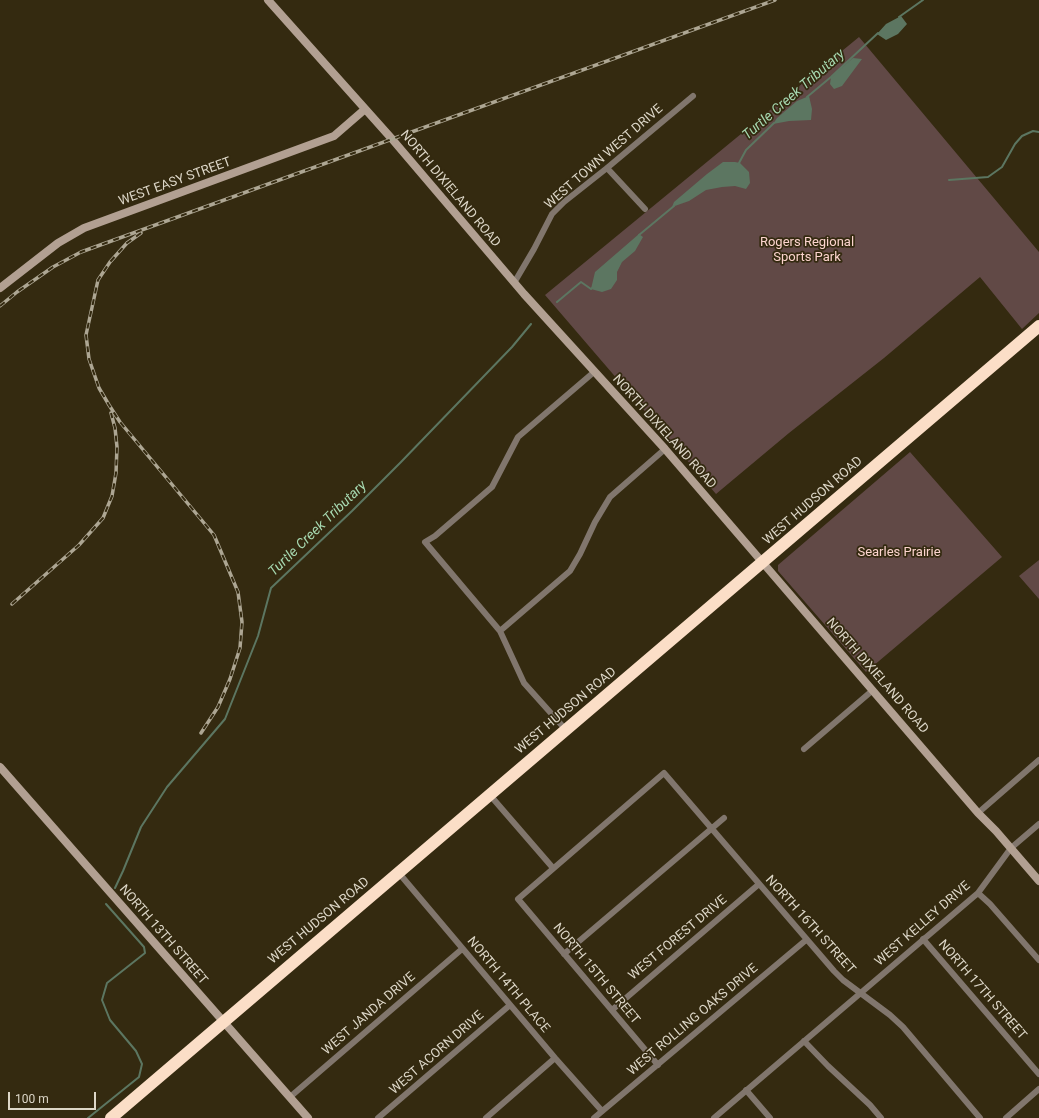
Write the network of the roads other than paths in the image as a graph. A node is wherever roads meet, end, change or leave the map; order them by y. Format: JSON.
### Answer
{"nodes":[{"id":1,"x":268,"y":0,"type":"edge"},
{"id":2,"x":693,"y":96,"type":"dead end"},
{"id":3,"x":364,"y":110,"type":"junction"},
{"id":4,"x":607,"y":168,"type":"junction"},
{"id":5,"x":645,"y":209,"type":"dead end"},
{"id":6,"x":514,"y":282,"type":"junction"},
{"id":7,"x":0,"y":288,"type":"edge"},
{"id":8,"x":1039,"y":326,"type":"edge"},
{"id":9,"x":594,"y":372,"type":"junction"},
{"id":10,"x":665,"y":449,"type":"junction"},
{"id":11,"x":762,"y":563,"type":"junction"},
{"id":12,"x":500,"y":631,"type":"junction"},
{"id":13,"x":873,"y":690,"type":"junction"},
{"id":14,"x":566,"y":730,"type":"junction"},
{"id":15,"x":804,"y":749,"type":"dead end"},
{"id":16,"x":1039,"y":760,"type":"edge"},
{"id":17,"x":0,"y":767,"type":"edge"},
{"id":18,"x":489,"y":794,"type":"junction"},
{"id":19,"x":978,"y":813,"type":"junction"},
{"id":20,"x":724,"y":818,"type":"dead end"},
{"id":21,"x":1039,"y":824,"type":"edge"},
{"id":22,"x":712,"y":828,"type":"junction"},
{"id":23,"x":1011,"y":848,"type":"junction"},
{"id":24,"x":553,"y":868,"type":"junction"},
{"id":25,"x":398,"y":872,"type":"junction"},
{"id":26,"x":1039,"y":881,"type":"edge"},
{"id":27,"x":759,"y":884,"type":"junction"},
{"id":28,"x":978,"y":893,"type":"junction"},
{"id":29,"x":923,"y":939,"type":"junction"},
{"id":30,"x":806,"y":940,"type":"junction"},
{"id":31,"x":462,"y":949,"type":"junction"},
{"id":32,"x":564,"y":954,"type":"junction"},
{"id":33,"x":1039,"y":960,"type":"edge"},
{"id":34,"x":860,"y":992,"type":"junction"},
{"id":35,"x":510,"y":1005,"type":"junction"},
{"id":36,"x":612,"y":1010,"type":"junction"},
{"id":37,"x":223,"y":1022,"type":"junction"},
{"id":38,"x":804,"y":1041,"type":"junction"},
{"id":39,"x":555,"y":1058,"type":"junction"},
{"id":40,"x":658,"y":1064,"type":"junction"},
{"id":41,"x":1039,"y":1074,"type":"edge"},
{"id":42,"x":1039,"y":1089,"type":"edge"},
{"id":43,"x":746,"y":1090,"type":"junction"},
{"id":44,"x":290,"y":1097,"type":"junction"},
{"id":45,"x":602,"y":1111,"type":"junction"},
{"id":46,"x":111,"y":1118,"type":"edge"},
{"id":47,"x":308,"y":1118,"type":"edge"},
{"id":48,"x":378,"y":1118,"type":"edge"},
{"id":49,"x":486,"y":1118,"type":"edge"},
{"id":50,"x":594,"y":1118,"type":"edge"},
{"id":51,"x":714,"y":1118,"type":"edge"},
{"id":52,"x":770,"y":1118,"type":"edge"},
{"id":53,"x":881,"y":1118,"type":"edge"},
{"id":54,"x":980,"y":1118,"type":"edge"},
{"id":55,"x":1006,"y":1118,"type":"edge"}],
"edges":[{"from":1,"to":3,"type":"main road","name":"NORTH DIXIELAND ROAD"},
{"from":2,"to":4,"type":"street","name":"WEST TOWN WEST DRIVE"},
{"from":3,"to":6,"type":"main road","name":"NORTH DIXIELAND ROAD"},
{"from":3,"to":7,"type":"main road","name":"WEST EASY STREET"},
{"from":4,"to":5,"type":"street"},
{"from":4,"to":6,"type":"street","name":"WEST TOWN WEST DRIVE"},
{"from":6,"to":9,"type":"main road","name":"NORTH DIXIELAND ROAD"},
{"from":8,"to":11,"type":"highway","name":"WEST HUDSON ROAD"},
{"from":9,"to":10,"type":"main road","name":"NORTH DIXIELAND ROAD"},
{"from":9,"to":12,"type":"street"},
{"from":10,"to":11,"type":"main road","name":"NORTH DIXIELAND ROAD"},
{"from":10,"to":12,"type":"street"},
{"from":11,"to":13,"type":"main road","name":"NORTH DIXIELAND ROAD"},
{"from":11,"to":14,"type":"highway","name":"WEST HUDSON ROAD"},
{"from":12,"to":14,"type":"street"},
{"from":13,"to":15,"type":"street"},
{"from":13,"to":19,"type":"main road","name":"NORTH DIXIELAND ROAD"},
{"from":14,"to":18,"type":"highway","name":"WEST HUDSON ROAD"},
{"from":16,"to":19,"type":"street"},
{"from":17,"to":37,"type":"main road","name":"NORTH 13TH STREET"},
{"from":18,"to":24,"type":"street"},
{"from":18,"to":25,"type":"highway","name":"WEST HUDSON ROAD"},
{"from":19,"to":23,"type":"main road","name":"NORTH DIXIELAND ROAD"},
{"from":20,"to":22,"type":"street"},
{"from":21,"to":23,"type":"street","name":"WEST KELLEY DRIVE"},
{"from":22,"to":24,"type":"street","name":"NORTH 16TH STREET"},
{"from":22,"to":27,"type":"street","name":"NORTH 16TH STREET"},
{"from":22,"to":32,"type":"street"},
{"from":23,"to":26,"type":"main road","name":"NORTH DIXIELAND ROAD"},
{"from":23,"to":28,"type":"street","name":"WEST KELLEY DRIVE"},
{"from":24,"to":32,"type":"street","name":"NORTH 15TH STREET"},
{"from":25,"to":31,"type":"street","name":"NORTH 14TH PLACE"},
{"from":25,"to":37,"type":"highway","name":"WEST HUDSON ROAD"},
{"from":27,"to":30,"type":"street","name":"NORTH 16TH STREET"},
{"from":27,"to":36,"type":"street","name":"WEST FOREST DRIVE"},
{"from":28,"to":29,"type":"street","name":"WEST KELLEY DRIVE"},
{"from":28,"to":33,"type":"street"},
{"from":29,"to":34,"type":"street","name":"WEST KELLEY DRIVE"},
{"from":29,"to":41,"type":"street","name":"NORTH 17TH STREET"},
{"from":30,"to":34,"type":"street","name":"NORTH 16TH STREET"},
{"from":30,"to":40,"type":"street","name":"WEST ROLLING OAKS DRIVE"},
{"from":31,"to":35,"type":"street","name":"NORTH 14TH PLACE"},
{"from":31,"to":44,"type":"street","name":"WEST JANDA DRIVE"},
{"from":32,"to":36,"type":"street","name":"NORTH 15TH STREET"},
{"from":34,"to":38,"type":"street","name":"WEST KELLEY DRIVE"},
{"from":34,"to":54,"type":"street","name":"NORTH 16TH STREET"},
{"from":35,"to":39,"type":"street","name":"NORTH 14TH PLACE"},
{"from":35,"to":48,"type":"street","name":"WEST ACORN DRIVE"},
{"from":36,"to":40,"type":"street","name":"NORTH 15TH STREET"},
{"from":37,"to":44,"type":"main road","name":"NORTH 13TH STREET"},
{"from":37,"to":46,"type":"highway","name":"WEST HUDSON ROAD"},
{"from":38,"to":43,"type":"street","name":"WEST KELLEY DRIVE"},
{"from":38,"to":53,"type":"street"},
{"from":39,"to":45,"type":"street","name":"NORTH 14TH PLACE"},
{"from":39,"to":49,"type":"street"},
{"from":40,"to":45,"type":"street","name":"WEST ROLLING OAKS DRIVE"},
{"from":42,"to":55,"type":"street"},
{"from":43,"to":51,"type":"street","name":"WEST KELLEY DRIVE"},
{"from":43,"to":52,"type":"street"},
{"from":44,"to":47,"type":"main road","name":"NORTH 13TH STREET"},
{"from":45,"to":50,"type":"street","name":"WEST ROLLING OAKS DRIVE"}]}
